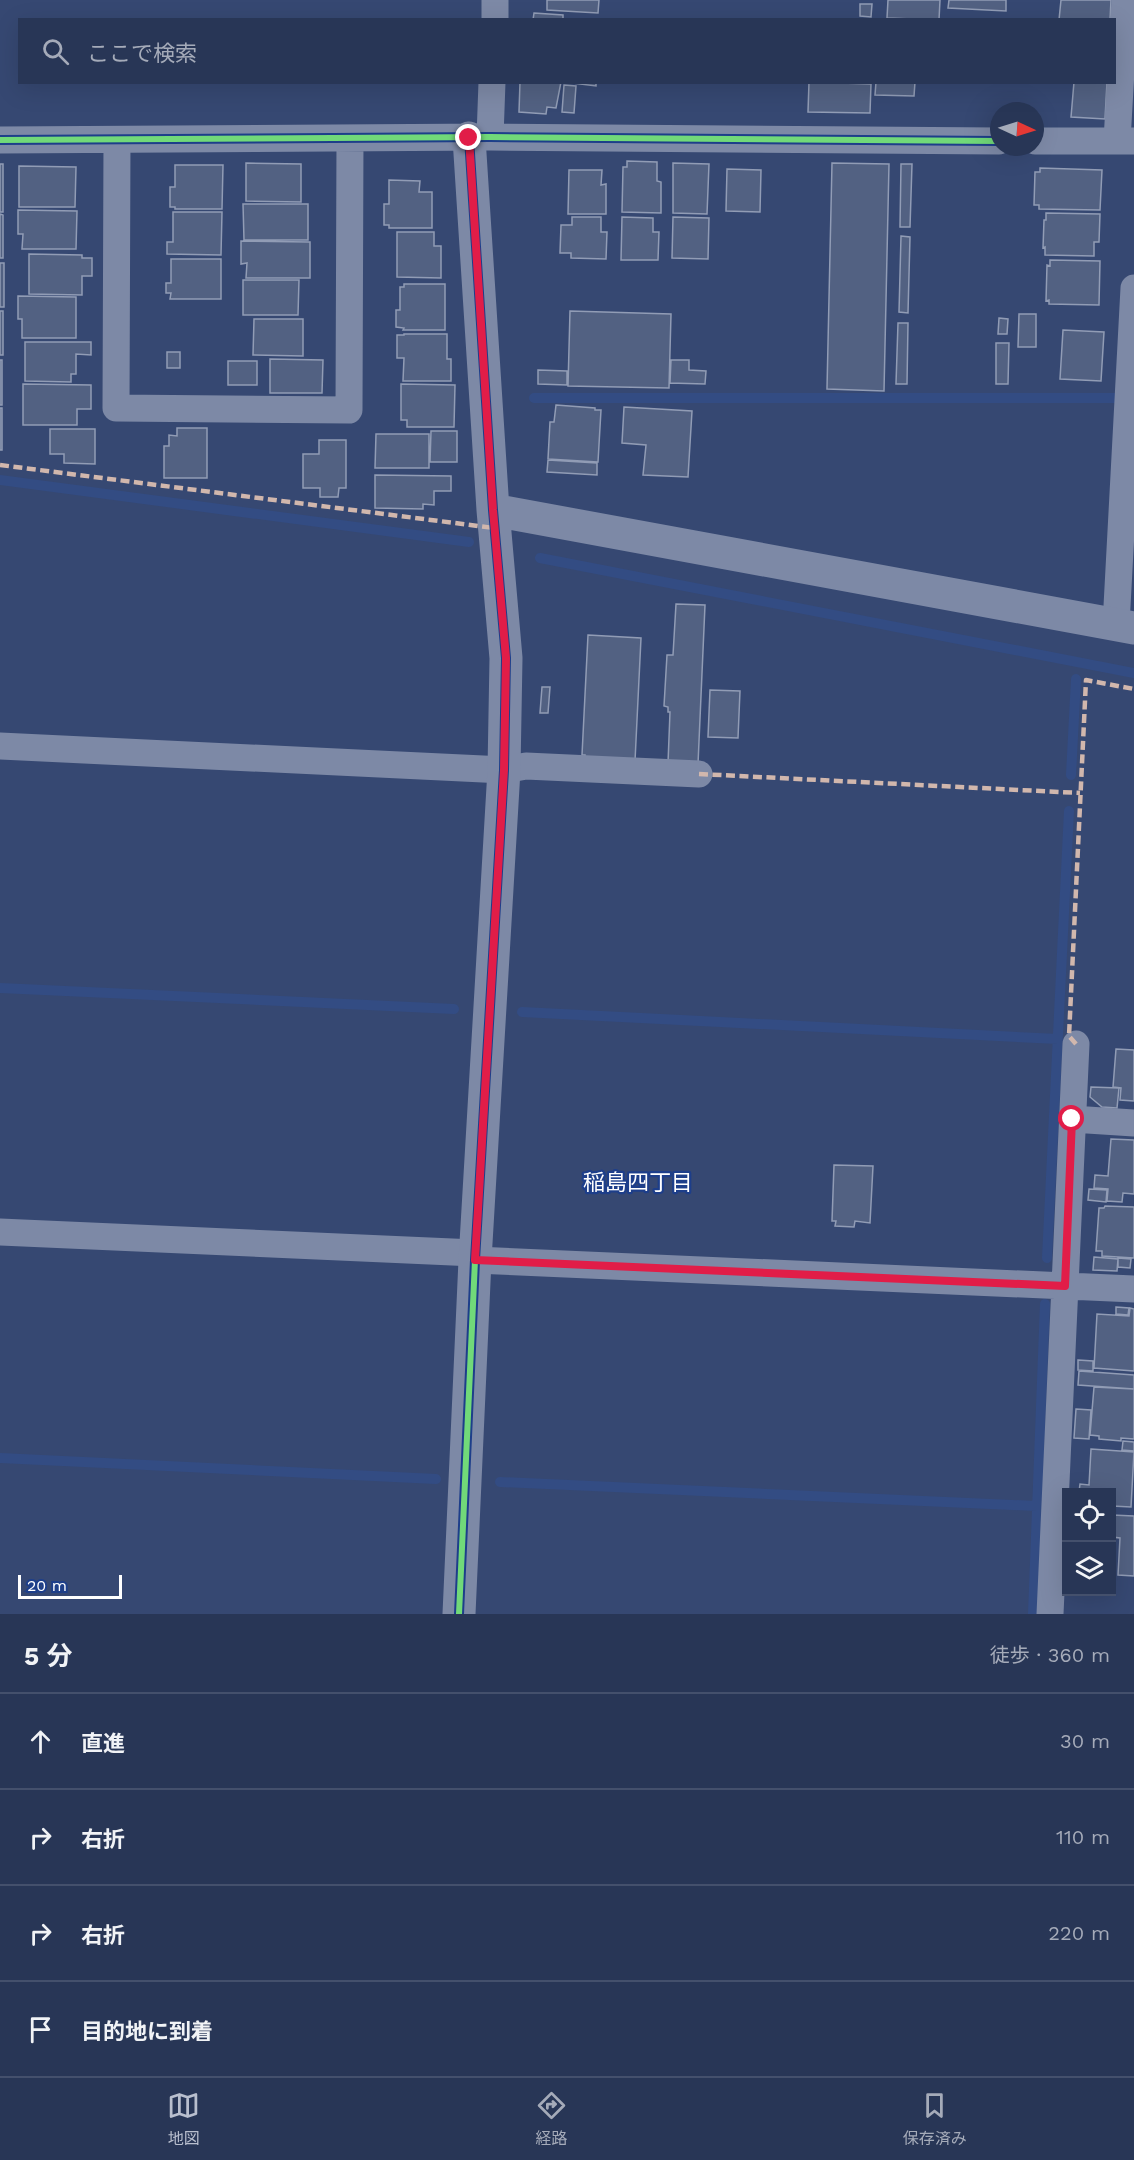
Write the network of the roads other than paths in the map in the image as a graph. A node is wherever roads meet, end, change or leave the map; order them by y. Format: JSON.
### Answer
{"nodes":[{"id":1,"x":495,"y":0,"type":"edge"},
{"id":2,"x":1125,"y":0,"type":"edge"},
{"id":3,"x":495,"y":18,"type":"edge"},
{"id":4,"x":492,"y":84,"type":"edge"},
{"id":5,"x":479,"y":137,"type":"junction"},
{"id":6,"x":350,"y":138,"type":"junction"},
{"id":7,"x":0,"y":140,"type":"edge"},
{"id":8,"x":117,"y":140,"type":"junction"},
{"id":9,"x":990,"y":141,"type":"edge"},
{"id":10,"x":1044,"y":141,"type":"edge"},
{"id":11,"x":1125,"y":141,"type":"edge"},
{"id":12,"x":1134,"y":288,"type":"edge"},
{"id":13,"x":493,"y":510,"type":"junction"},
{"id":14,"x":1125,"y":626,"type":"edge"},
{"id":15,"x":0,"y":746,"type":"edge"},
{"id":16,"x":504,"y":770,"type":"junction"},
{"id":17,"x":699,"y":774,"type":"dead end"},
{"id":18,"x":1076,"y":1044,"type":"dead end"},
{"id":19,"x":1072,"y":1119,"type":"junction"},
{"id":20,"x":1134,"y":1123,"type":"edge"},
{"id":21,"x":0,"y":1232,"type":"edge"},
{"id":22,"x":475,"y":1257,"type":"junction"},
{"id":23,"x":1065,"y":1286,"type":"junction"},
{"id":24,"x":1134,"y":1289,"type":"edge"},
{"id":25,"x":459,"y":1614,"type":"edge"},
{"id":26,"x":1050,"y":1614,"type":"edge"}],
"edges":[{"from":1,"to":3,"type":"street"},
{"from":2,"to":11,"type":"street"},
{"from":4,"to":5,"type":"street"},
{"from":5,"to":6,"type":"street"},
{"from":5,"to":9,"type":"street"},
{"from":5,"to":13,"type":"street"},
{"from":6,"to":8,"type":"street"},
{"from":6,"to":8,"type":"street"},
{"from":7,"to":8,"type":"street"},
{"from":10,"to":11,"type":"street"},
{"from":12,"to":14,"type":"street"},
{"from":13,"to":14,"type":"street"},
{"from":13,"to":16,"type":"street"},
{"from":15,"to":16,"type":"street"},
{"from":16,"to":17,"type":"street"},
{"from":16,"to":22,"type":"street"},
{"from":18,"to":19,"type":"street"},
{"from":19,"to":20,"type":"street"},
{"from":19,"to":23,"type":"street"},
{"from":21,"to":22,"type":"street"},
{"from":22,"to":23,"type":"street"},
{"from":22,"to":25,"type":"street"},
{"from":23,"to":24,"type":"street"},
{"from":23,"to":26,"type":"street"}]}
